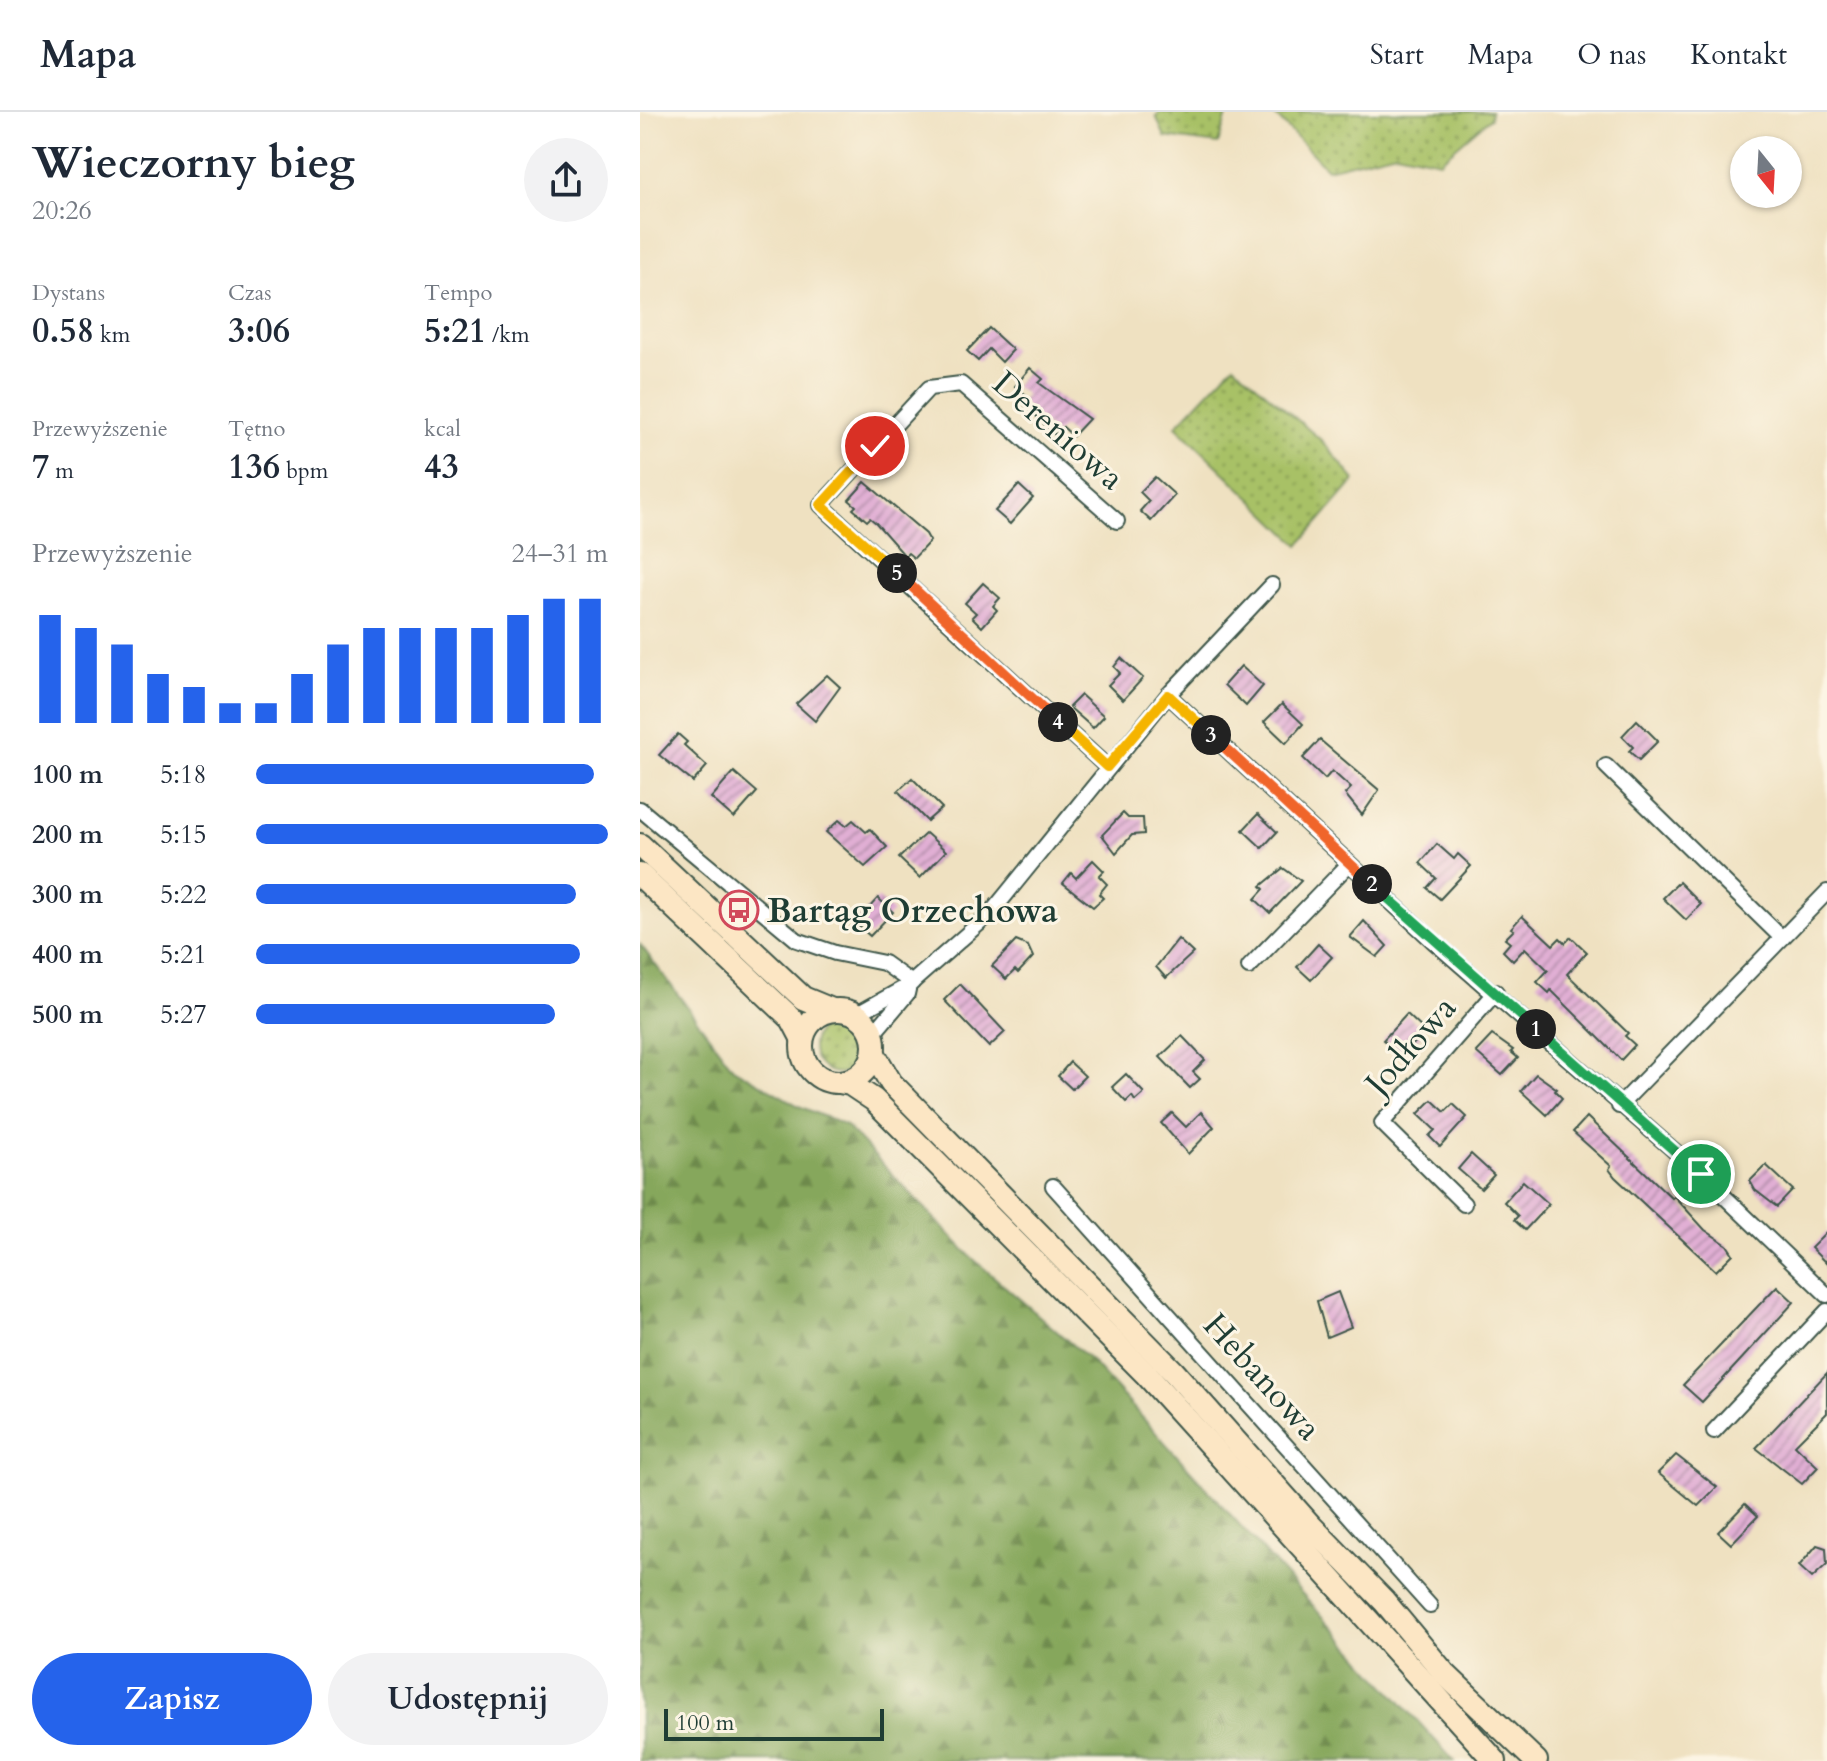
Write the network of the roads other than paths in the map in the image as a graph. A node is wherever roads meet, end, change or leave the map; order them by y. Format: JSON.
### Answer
{"nodes":[{"id":1,"x":1117,"y":521,"type":"dead end"},
{"id":2,"x":1272,"y":585,"type":"dead end"},
{"id":3,"x":1168,"y":695,"type":"junction"},
{"id":4,"x":1606,"y":766,"type":"dead end"},
{"id":5,"x":1107,"y":767,"type":"junction"},
{"id":6,"x":640,"y":809,"type":"edge"},
{"id":7,"x":640,"y":845,"type":"edge"},
{"id":8,"x":1349,"y":864,"type":"junction"},
{"id":9,"x":640,"y":875,"type":"edge"},
{"id":10,"x":1827,"y":892,"type":"edge"},
{"id":11,"x":1782,"y":938,"type":"junction"},
{"id":12,"x":1249,"y":967,"type":"dead end"},
{"id":13,"x":910,"y":984,"type":"junction"},
{"id":14,"x":1496,"y":992,"type":"junction"},
{"id":15,"x":832,"y":1010,"type":"junction"},
{"id":16,"x":857,"y":1014,"type":"junction"},
{"id":17,"x":802,"y":1038,"type":"junction"},
{"id":18,"x":873,"y":1044,"type":"junction"},
{"id":19,"x":839,"y":1082,"type":"junction"},
{"id":20,"x":1619,"y":1106,"type":"junction"},
{"id":21,"x":1053,"y":1186,"type":"dead end"},
{"id":22,"x":1464,"y":1204,"type":"dead end"},
{"id":23,"x":1827,"y":1295,"type":"edge"},
{"id":24,"x":1827,"y":1311,"type":"edge"},
{"id":25,"x":1714,"y":1431,"type":"dead end"},
{"id":26,"x":1430,"y":1606,"type":"dead end"},
{"id":27,"x":1495,"y":1761,"type":"edge"},
{"id":28,"x":1536,"y":1761,"type":"edge"}],
"edges":[{"from":1,"to":5,"type":"street","name":"Dereniowa"},
{"from":2,"to":3,"type":"street"},
{"from":3,"to":5,"type":"street"},
{"from":3,"to":8,"type":"street"},
{"from":4,"to":11,"type":"street"},
{"from":5,"to":13,"type":"street"},
{"from":6,"to":13,"type":"street"},
{"from":7,"to":15,"type":"main road"},
{"from":8,"to":12,"type":"street"},
{"from":8,"to":14,"type":"street"},
{"from":9,"to":17,"type":"main road"},
{"from":10,"to":11,"type":"street"},
{"from":11,"to":20,"type":"street"},
{"from":13,"to":16,"type":"street"},
{"from":13,"to":18,"type":"street"},
{"from":14,"to":20,"type":"street"},
{"from":14,"to":22,"type":"street","name":"Jodłowa"},
{"from":15,"to":16,"type":"main road"},
{"from":15,"to":17,"type":"main road"},
{"from":16,"to":18,"type":"main road"},
{"from":17,"to":19,"type":"main road"},
{"from":18,"to":19,"type":"main road"},
{"from":18,"to":28,"type":"main road"},
{"from":19,"to":27,"type":"main road"},
{"from":20,"to":23,"type":"street"},
{"from":21,"to":26,"type":"street","name":"Hebanowa"},
{"from":24,"to":25,"type":"street"}]}
